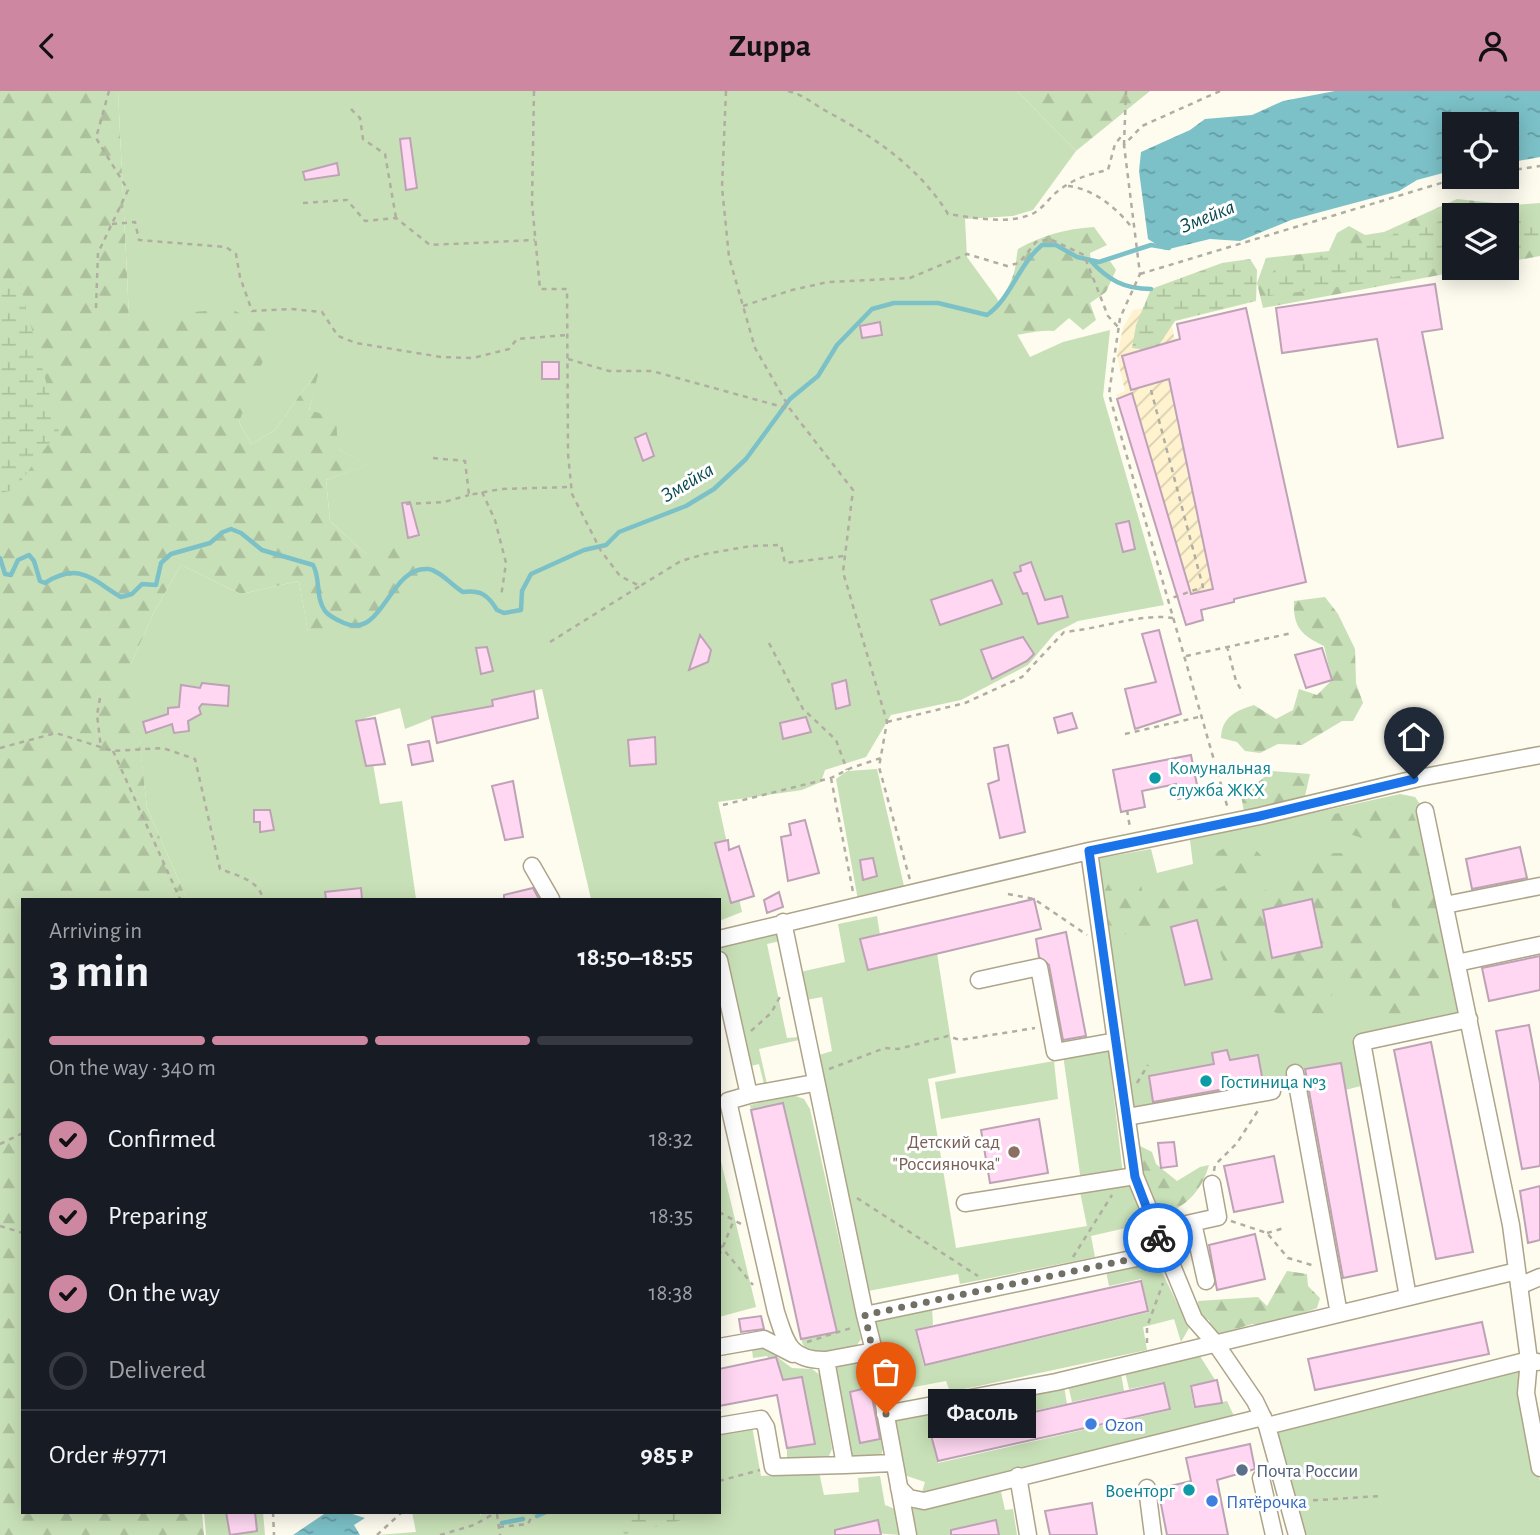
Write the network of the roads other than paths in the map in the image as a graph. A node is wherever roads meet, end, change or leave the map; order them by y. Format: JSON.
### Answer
{"nodes":[{"id":1,"x":1540,"y":755,"type":"edge"},
{"id":2,"x":1426,"y":811,"type":"dead end"},
{"id":3,"x":1089,"y":851,"type":"junction"},
{"id":4,"x":532,"y":866,"type":"dead end"},
{"id":5,"x":1540,"y":886,"type":"edge"},
{"id":6,"x":550,"y":898,"type":"edge"},
{"id":7,"x":1445,"y":905,"type":"junction"},
{"id":8,"x":783,"y":922,"type":"junction"},
{"id":9,"x":721,"y":938,"type":"edge"},
{"id":10,"x":1540,"y":945,"type":"edge"},
{"id":11,"x":1457,"y":963,"type":"junction"},
{"id":12,"x":721,"y":969,"type":"edge"},
{"id":13,"x":979,"y":980,"type":"dead end"},
{"id":14,"x":1469,"y":1019,"type":"junction"},
{"id":15,"x":1116,"y":1041,"type":"junction"},
{"id":16,"x":1295,"y":1073,"type":"dead end"},
{"id":17,"x":814,"y":1079,"type":"junction"},
{"id":18,"x":1272,"y":1091,"type":"road end"},
{"id":19,"x":749,"y":1095,"type":"junction"},
{"id":20,"x":724,"y":1099,"type":"edge"},
{"id":21,"x":1127,"y":1117,"type":"junction"},
{"id":22,"x":1131,"y":1177,"type":"junction"},
{"id":23,"x":1212,"y":1184,"type":"road end"},
{"id":24,"x":965,"y":1203,"type":"dead end"},
{"id":25,"x":1193,"y":1223,"type":"junction"},
{"id":26,"x":1155,"y":1231,"type":"junction"},
{"id":27,"x":1165,"y":1252,"type":"junction"},
{"id":28,"x":1540,"y":1277,"type":"edge"},
{"id":29,"x":1518,"y":1278,"type":"junction"},
{"id":30,"x":1206,"y":1281,"type":"dead end"},
{"id":31,"x":1408,"y":1297,"type":"junction"},
{"id":32,"x":1339,"y":1314,"type":"junction"},
{"id":33,"x":861,"y":1320,"type":"junction"},
{"id":34,"x":1216,"y":1344,"type":"junction"},
{"id":35,"x":721,"y":1347,"type":"edge"},
{"id":36,"x":874,"y":1351,"type":"junction"},
{"id":37,"x":799,"y":1352,"type":"junction"},
{"id":38,"x":1534,"y":1357,"type":"edge"},
{"id":39,"x":826,"y":1360,"type":"junction"},
{"id":40,"x":886,"y":1414,"type":"junction"},
{"id":41,"x":1269,"y":1420,"type":"junction"},
{"id":42,"x":721,"y":1426,"type":"edge"},
{"id":43,"x":893,"y":1463,"type":"junction"},
{"id":44,"x":845,"y":1465,"type":"junction"},
{"id":45,"x":1540,"y":1468,"type":"edge"},
{"id":46,"x":1018,"y":1476,"type":"junction"},
{"id":47,"x":1261,"y":1478,"type":"dead end"},
{"id":48,"x":899,"y":1488,"type":"junction"},
{"id":49,"x":1147,"y":1488,"type":"dead end"},
{"id":50,"x":924,"y":1501,"type":"junction"},
{"id":51,"x":903,"y":1506,"type":"junction"},
{"id":52,"x":908,"y":1535,"type":"edge"},
{"id":53,"x":1028,"y":1535,"type":"edge"},
{"id":54,"x":1153,"y":1535,"type":"edge"},
{"id":55,"x":1274,"y":1535,"type":"edge"},
{"id":56,"x":1297,"y":1535,"type":"edge"}],
"edges":[{"from":1,"to":3,"type":"street"},
{"from":2,"to":7,"type":"street"},
{"from":3,"to":8,"type":"street"},
{"from":3,"to":15,"type":"street"},
{"from":4,"to":6,"type":"street"},
{"from":5,"to":7,"type":"street"},
{"from":7,"to":11,"type":"street"},
{"from":8,"to":9,"type":"street"},
{"from":8,"to":17,"type":"street"},
{"from":10,"to":11,"type":"street"},
{"from":11,"to":14,"type":"street"},
{"from":12,"to":19,"type":"street"},
{"from":13,"to":15,"type":"street"},
{"from":14,"to":29,"type":"street"},
{"from":14,"to":31,"type":"street"},
{"from":15,"to":21,"type":"street"},
{"from":16,"to":32,"type":"street"},
{"from":17,"to":19,"type":"street"},
{"from":17,"to":33,"type":"street"},
{"from":18,"to":21,"type":"street"},
{"from":19,"to":20,"type":"street"},
{"from":20,"to":37,"type":"street"},
{"from":21,"to":22,"type":"street"},
{"from":22,"to":24,"type":"street"},
{"from":22,"to":26,"type":"street"},
{"from":23,"to":25,"type":"street"},
{"from":25,"to":26,"type":"street"},
{"from":25,"to":30,"type":"street"},
{"from":26,"to":27,"type":"street"},
{"from":27,"to":33,"type":"street"},
{"from":27,"to":34,"type":"street"},
{"from":28,"to":29,"type":"street"},
{"from":29,"to":31,"type":"street"},
{"from":29,"to":38,"type":"street"},
{"from":31,"to":32,"type":"street"},
{"from":32,"to":34,"type":"street"},
{"from":33,"to":36,"type":"street"},
{"from":34,"to":40,"type":"street"},
{"from":34,"to":41,"type":"street"},
{"from":35,"to":37,"type":"street"},
{"from":36,"to":39,"type":"street"},
{"from":36,"to":40,"type":"street"},
{"from":37,"to":39,"type":"street"},
{"from":38,"to":41,"type":"street"},
{"from":38,"to":45,"type":"street"},
{"from":39,"to":44,"type":"street"},
{"from":40,"to":43,"type":"street"},
{"from":41,"to":46,"type":"street"},
{"from":41,"to":56,"type":"street"},
{"from":42,"to":44,"type":"street"},
{"from":43,"to":44,"type":"street"},
{"from":43,"to":48,"type":"street"},
{"from":46,"to":50,"type":"street"},
{"from":46,"to":53,"type":"street"},
{"from":47,"to":55,"type":"street"},
{"from":48,"to":50,"type":"street"},
{"from":48,"to":51,"type":"street"},
{"from":49,"to":54,"type":"street"},
{"from":50,"to":51,"type":"street"},
{"from":51,"to":52,"type":"street"}]}
